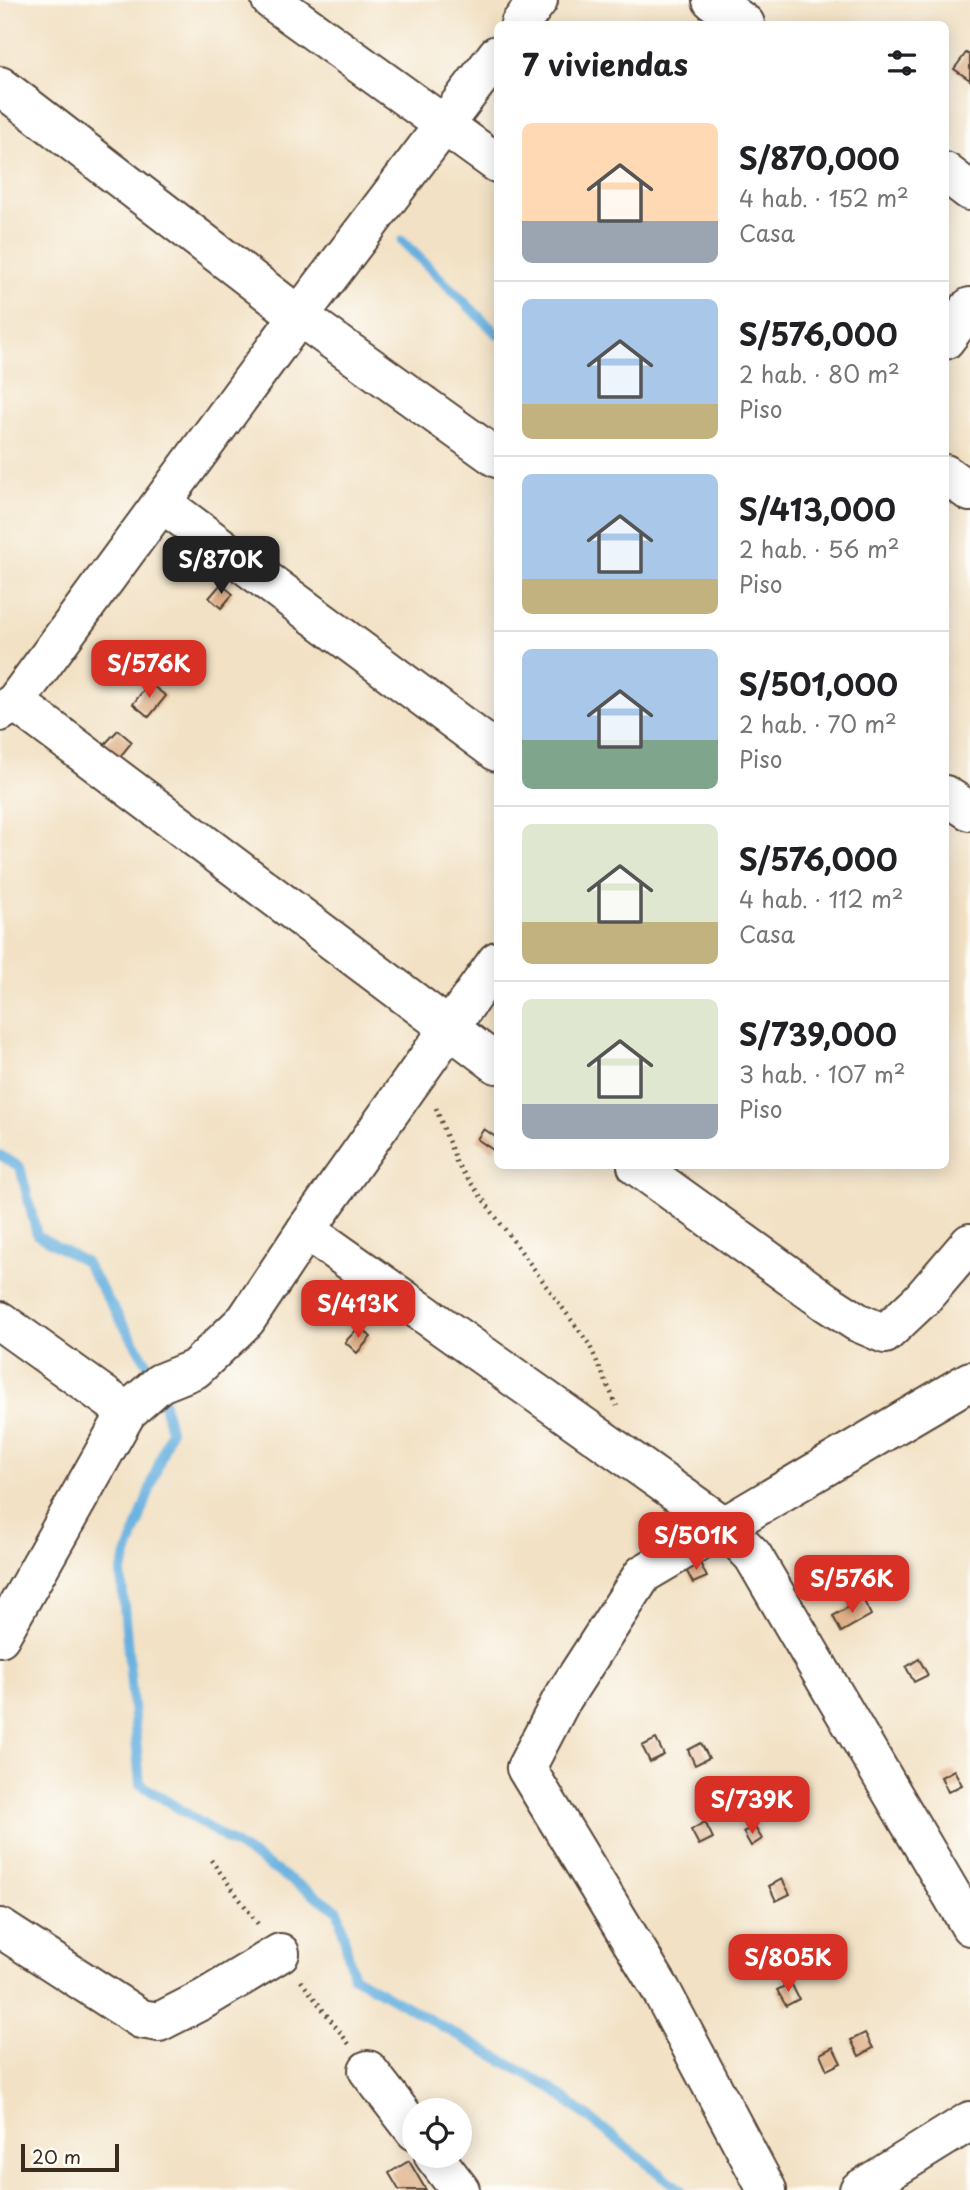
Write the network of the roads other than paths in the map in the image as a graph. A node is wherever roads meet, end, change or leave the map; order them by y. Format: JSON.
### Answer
{"nodes":[{"id":1,"x":271,"y":0,"type":"edge"},
{"id":2,"x":538,"y":0,"type":"edge"},
{"id":3,"x":712,"y":0,"type":"edge"},
{"id":4,"x":522,"y":21,"type":"edge"},
{"id":5,"x":741,"y":21,"type":"edge"},
{"id":6,"x":494,"y":59,"type":"edge"},
{"id":7,"x":0,"y":86,"type":"edge"},
{"id":8,"x":445,"y":126,"type":"junction"},
{"id":9,"x":494,"y":161,"type":"edge"},
{"id":10,"x":949,"y":175,"type":"edge"},
{"id":11,"x":970,"y":191,"type":"edge"},
{"id":12,"x":970,"y":307,"type":"edge"},
{"id":13,"x":299,"y":316,"type":"junction"},
{"id":14,"x":949,"y":335,"type":"edge"},
{"id":15,"x":494,"y":456,"type":"edge"},
{"id":16,"x":949,"y":477,"type":"edge"},
{"id":17,"x":970,"y":492,"type":"edge"},
{"id":18,"x":162,"y":503,"type":"junction"},
{"id":19,"x":8,"y":707,"type":"edge"},
{"id":20,"x":494,"y":750,"type":"edge"},
{"id":21,"x":949,"y":798,"type":"edge"},
{"id":22,"x":970,"y":811,"type":"edge"},
{"id":23,"x":494,"y":965,"type":"edge"},
{"id":24,"x":448,"y":1029,"type":"junction"},
{"id":25,"x":494,"y":1062,"type":"edge"},
{"id":26,"x":641,"y":1169,"type":"edge"},
{"id":27,"x":306,"y":1230,"type":"junction"},
{"id":28,"x":970,"y":1243,"type":"edge"},
{"id":29,"x":0,"y":1321,"type":"edge"},
{"id":30,"x":970,"y":1381,"type":"edge"},
{"id":31,"x":127,"y":1412,"type":"junction"},
{"id":32,"x":724,"y":1526,"type":"junction"},
{"id":33,"x":0,"y":1637,"type":"edge"},
{"id":34,"x":970,"y":1926,"type":"edge"},
{"id":35,"x":0,"y":1928,"type":"edge"},
{"id":36,"x":280,"y":1953,"type":"dead end"},
{"id":37,"x":368,"y":2070,"type":"dead end"},
{"id":38,"x":402,"y":2114,"type":"edge"},
{"id":39,"x":970,"y":2121,"type":"edge"},
{"id":40,"x":443,"y":2168,"type":"edge"},
{"id":41,"x":460,"y":2190,"type":"edge"},
{"id":42,"x":767,"y":2190,"type":"edge"},
{"id":43,"x":859,"y":2190,"type":"edge"}],
"edges":[{"from":1,"to":8,"type":"street"},
{"from":2,"to":4,"type":"street"},
{"from":3,"to":5,"type":"street"},
{"from":6,"to":8,"type":"street"},
{"from":7,"to":13,"type":"street"},
{"from":8,"to":9,"type":"street"},
{"from":8,"to":13,"type":"street"},
{"from":10,"to":11,"type":"street"},
{"from":12,"to":14,"type":"street"},
{"from":13,"to":15,"type":"street"},
{"from":13,"to":18,"type":"street"},
{"from":16,"to":17,"type":"street"},
{"from":18,"to":19,"type":"street"},
{"from":18,"to":20,"type":"street"},
{"from":19,"to":24,"type":"street"},
{"from":21,"to":22,"type":"street"},
{"from":23,"to":24,"type":"street"},
{"from":24,"to":25,"type":"street"},
{"from":24,"to":27,"type":"street"},
{"from":26,"to":28,"type":"street"},
{"from":27,"to":31,"type":"street"},
{"from":27,"to":32,"type":"street"},
{"from":29,"to":31,"type":"street"},
{"from":30,"to":32,"type":"street"},
{"from":31,"to":33,"type":"street"},
{"from":32,"to":34,"type":"street"},
{"from":32,"to":42,"type":"street"},
{"from":35,"to":36,"type":"street"},
{"from":37,"to":38,"type":"street"},
{"from":39,"to":43,"type":"street"},
{"from":40,"to":41,"type":"street"}]}
